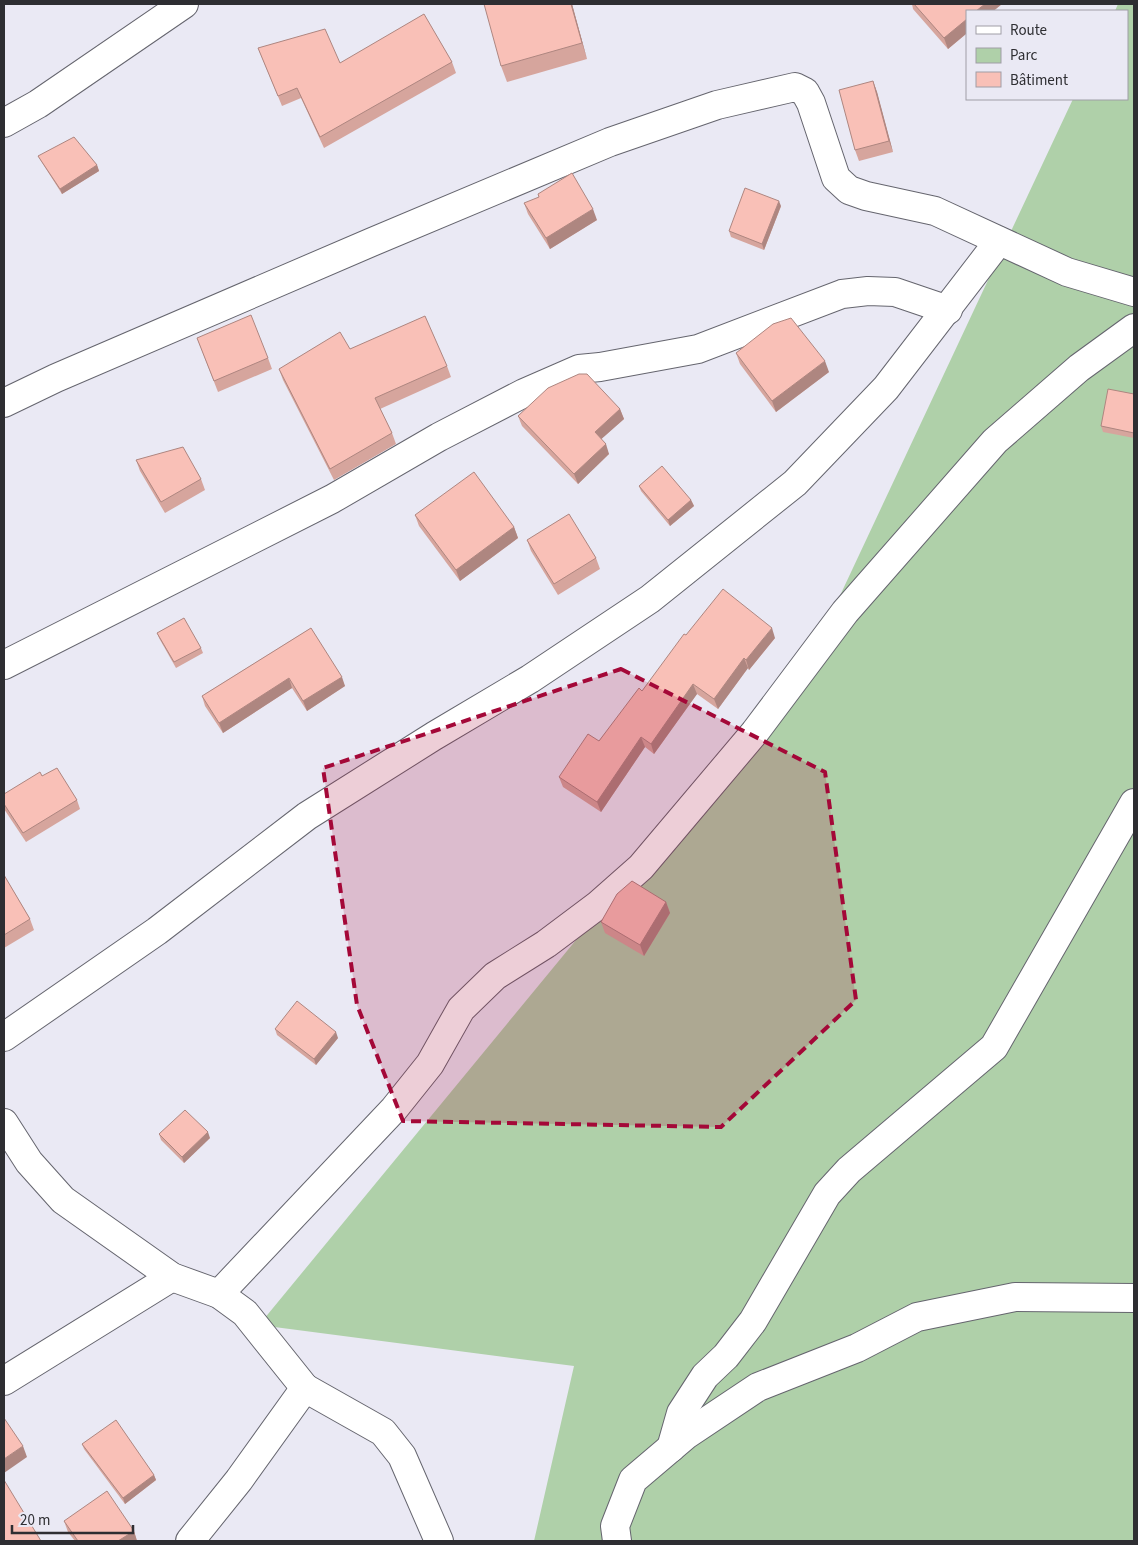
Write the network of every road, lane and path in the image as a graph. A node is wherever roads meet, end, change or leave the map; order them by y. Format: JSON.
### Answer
{"nodes":[{"id":1,"x":184,"y":4,"type":"edge"},
{"id":2,"x":4,"y":123,"type":"edge"},
{"id":3,"x":999,"y":241,"type":"junction"},
{"id":4,"x":1134,"y":292,"type":"edge"},
{"id":5,"x":948,"y":310,"type":"junction"},
{"id":6,"x":1134,"y":328,"type":"edge"},
{"id":7,"x":4,"y":403,"type":"edge"},
{"id":8,"x":4,"y":665,"type":"edge"},
{"id":9,"x":1134,"y":803,"type":"edge"},
{"id":10,"x":4,"y":1037,"type":"edge"},
{"id":11,"x":4,"y":1123,"type":"edge"},
{"id":12,"x":172,"y":1277,"type":"junction"},
{"id":13,"x":219,"y":1294,"type":"junction"},
{"id":14,"x":1134,"y":1298,"type":"edge"},
{"id":15,"x":4,"y":1381,"type":"edge"},
{"id":16,"x":305,"y":1388,"type":"junction"},
{"id":17,"x":671,"y":1448,"type":"junction"},
{"id":18,"x":190,"y":1541,"type":"edge"},
{"id":19,"x":438,"y":1541,"type":"edge"},
{"id":20,"x":617,"y":1541,"type":"edge"}],
"edges":[{"from":1,"to":2,"type":"street"},
{"from":3,"to":4,"type":"street"},
{"from":3,"to":5,"type":"street"},
{"from":3,"to":7,"type":"street"},
{"from":5,"to":8,"type":"street"},
{"from":5,"to":10,"type":"street"},
{"from":6,"to":13,"type":"street"},
{"from":9,"to":17,"type":"street"},
{"from":11,"to":12,"type":"street"},
{"from":12,"to":13,"type":"street"},
{"from":12,"to":15,"type":"street"},
{"from":13,"to":16,"type":"street"},
{"from":14,"to":17,"type":"street"},
{"from":16,"to":18,"type":"street"},
{"from":16,"to":19,"type":"street"},
{"from":17,"to":20,"type":"street"}]}
